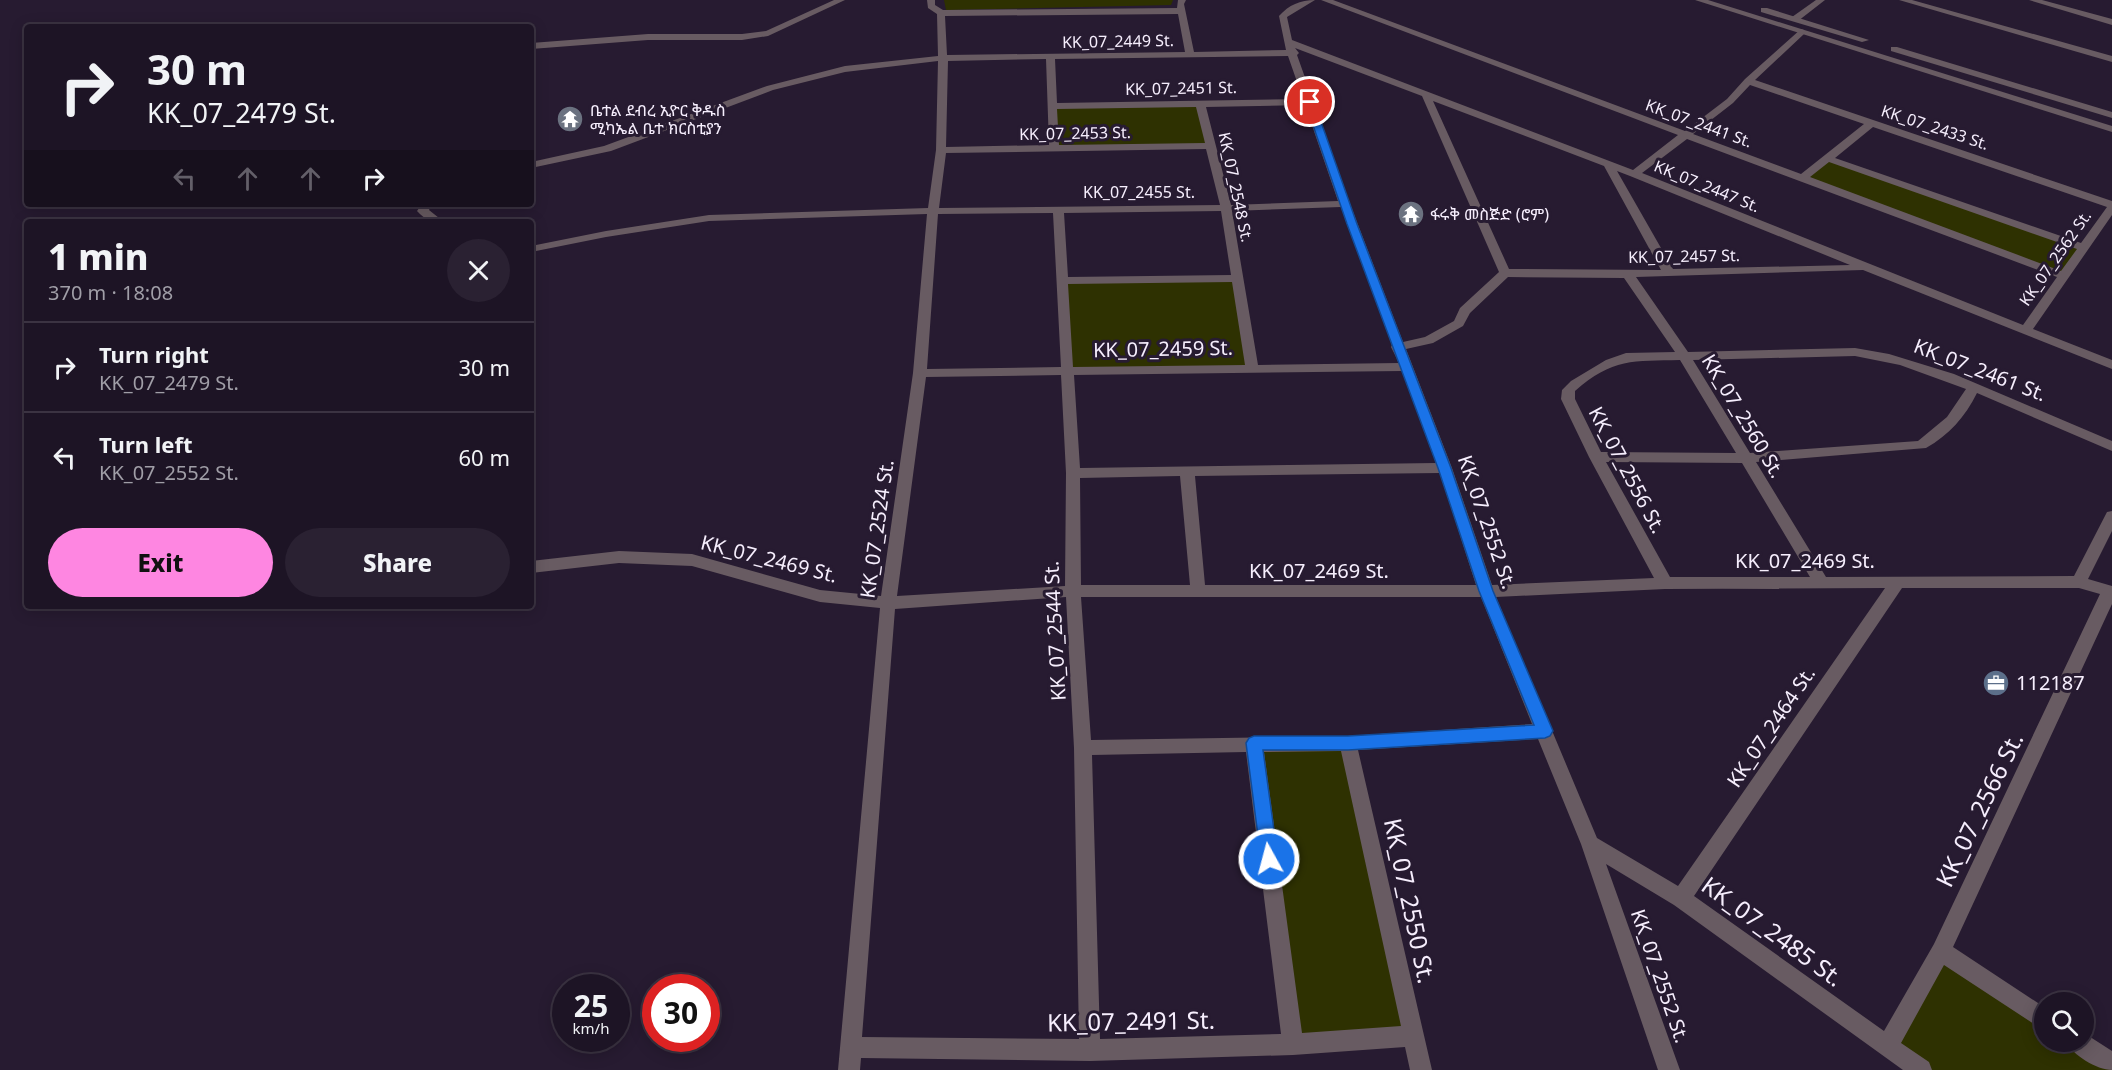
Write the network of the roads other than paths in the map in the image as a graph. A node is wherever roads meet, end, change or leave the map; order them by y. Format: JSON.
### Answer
{"nodes":[{"id":1,"x":841,"y":0,"type":"edge"},
{"id":2,"x":931,"y":0,"type":"edge"},
{"id":3,"x":1182,"y":0,"type":"edge"},
{"id":4,"x":1311,"y":0,"type":"edge"},
{"id":5,"x":1325,"y":0,"type":"edge"},
{"id":6,"x":1699,"y":0,"type":"edge"},
{"id":7,"x":1733,"y":0,"type":"edge"},
{"id":8,"x":1821,"y":0,"type":"edge"},
{"id":9,"x":1903,"y":0,"type":"edge"},
{"id":10,"x":2033,"y":0,"type":"edge"},
{"id":11,"x":1180,"y":11,"type":"junction"},
{"id":12,"x":1768,"y":11,"type":"junction"},
{"id":13,"x":941,"y":13,"type":"junction"},
{"id":14,"x":1756,"y":18,"type":"junction"},
{"id":15,"x":1795,"y":19,"type":"junction"},
{"id":16,"x":2111,"y":21,"type":"edge"},
{"id":17,"x":1801,"y":32,"type":"junction"},
{"id":18,"x":1288,"y":42,"type":"junction"},
{"id":19,"x":1874,"y":43,"type":"dead end"},
{"id":20,"x":534,"y":46,"type":"edge"},
{"id":21,"x":1885,"y":46,"type":"dead end"},
{"id":22,"x":1294,"y":53,"type":"junction"},
{"id":23,"x":1190,"y":55,"type":"junction"},
{"id":24,"x":1050,"y":56,"type":"junction"},
{"id":25,"x":943,"y":58,"type":"junction"},
{"id":26,"x":2112,"y":59,"type":"edge"},
{"id":27,"x":1748,"y":81,"type":"junction"},
{"id":28,"x":1425,"y":93,"type":"junction"},
{"id":29,"x":1310,"y":102,"type":"junction"},
{"id":30,"x":1200,"y":103,"type":"junction"},
{"id":31,"x":1053,"y":106,"type":"junction"},
{"id":32,"x":2112,"y":115,"type":"edge"},
{"id":33,"x":1873,"y":122,"type":"junction"},
{"id":34,"x":2112,"y":129,"type":"edge"},
{"id":35,"x":1689,"y":135,"type":"junction"},
{"id":36,"x":1210,"y":146,"type":"junction"},
{"id":37,"x":1054,"y":148,"type":"junction"},
{"id":38,"x":941,"y":150,"type":"junction"},
{"id":39,"x":1826,"y":158,"type":"junction"},
{"id":40,"x":534,"y":164,"type":"edge"},
{"id":41,"x":1608,"y":164,"type":"junction"},
{"id":42,"x":1634,"y":174,"type":"junction"},
{"id":43,"x":1803,"y":178,"type":"junction"},
{"id":44,"x":1345,"y":204,"type":"junction"},
{"id":45,"x":2112,"y":206,"type":"edge"},
{"id":46,"x":425,"y":207,"type":"edge"},
{"id":47,"x":1226,"y":208,"type":"junction"},
{"id":48,"x":1058,"y":209,"type":"junction"},
{"id":49,"x":933,"y":211,"type":"junction"},
{"id":50,"x":434,"y":219,"type":"edge"},
{"id":51,"x":2082,"y":247,"type":"junction"},
{"id":52,"x":534,"y":248,"type":"edge"},
{"id":53,"x":1864,"y":268,"type":"junction"},
{"id":54,"x":1505,"y":273,"type":"junction"},
{"id":55,"x":1669,"y":273,"type":"junction"},
{"id":56,"x":1628,"y":274,"type":"junction"},
{"id":57,"x":2062,"y":275,"type":"junction"},
{"id":58,"x":1237,"y":279,"type":"junction"},
{"id":59,"x":1061,"y":281,"type":"junction"},
{"id":60,"x":2026,"y":329,"type":"junction"},
{"id":61,"x":1397,"y":347,"type":"junction"},
{"id":62,"x":1685,"y":357,"type":"junction"},
{"id":63,"x":2112,"y":364,"type":"edge"},
{"id":64,"x":1406,"y":367,"type":"junction"},
{"id":65,"x":1252,"y":368,"type":"junction"},
{"id":66,"x":1066,"y":370,"type":"junction"},
{"id":67,"x":920,"y":373,"type":"junction"},
{"id":68,"x":1973,"y":387,"type":"junction"},
{"id":69,"x":2112,"y":446,"type":"edge"},
{"id":70,"x":1596,"y":457,"type":"junction"},
{"id":71,"x":1746,"y":458,"type":"junction"},
{"id":72,"x":1445,"y":468,"type":"junction"},
{"id":73,"x":1187,"y":471,"type":"junction"},
{"id":74,"x":1073,"y":473,"type":"junction"},
{"id":75,"x":2112,"y":516,"type":"edge"},
{"id":76,"x":534,"y":567,"type":"edge"},
{"id":77,"x":1821,"y":581,"type":"junction"},
{"id":78,"x":1665,"y":582,"type":"junction"},
{"id":79,"x":1898,"y":582,"type":"junction"},
{"id":80,"x":2079,"y":582,"type":"junction"},
{"id":81,"x":1073,"y":591,"type":"junction"},
{"id":82,"x":1486,"y":591,"type":"junction"},
{"id":83,"x":1198,"y":592,"type":"junction"},
{"id":84,"x":2111,"y":592,"type":"edge"},
{"id":85,"x":888,"y":603,"type":"junction"},
{"id":86,"x":1545,"y":731,"type":"junction"},
{"id":87,"x":1254,"y":743,"type":"junction"},
{"id":88,"x":1348,"y":743,"type":"junction"},
{"id":89,"x":1083,"y":748,"type":"junction"},
{"id":90,"x":1590,"y":844,"type":"junction"},
{"id":91,"x":1681,"y":898,"type":"junction"},
{"id":92,"x":1941,"y":951,"type":"junction"},
{"id":93,"x":2034,"y":1012,"type":"edge"},
{"id":94,"x":1413,"y":1036,"type":"junction"},
{"id":95,"x":1293,"y":1044,"type":"junction"},
{"id":96,"x":1887,"y":1046,"type":"junction"},
{"id":97,"x":851,"y":1047,"type":"junction"},
{"id":98,"x":1090,"y":1050,"type":"junction"},
{"id":99,"x":2094,"y":1052,"type":"edge"},
{"id":100,"x":2112,"y":1064,"type":"edge"},
{"id":101,"x":849,"y":1070,"type":"edge"},
{"id":102,"x":1421,"y":1070,"type":"edge"},
{"id":103,"x":1669,"y":1070,"type":"edge"},
{"id":104,"x":1920,"y":1070,"type":"edge"}],
"edges":[{"from":1,"to":20,"type":"street"},
{"from":2,"to":13,"type":"street"},
{"from":3,"to":11,"type":"street"},
{"from":4,"to":18,"type":"street","name":"KK_07_2552 St."},
{"from":5,"to":35,"type":"street","name":"KK_07_2441 St."},
{"from":6,"to":14,"type":"street"},
{"from":7,"to":12,"type":"street"},
{"from":8,"to":15,"type":"street"},
{"from":9,"to":26,"type":"street"},
{"from":10,"to":16,"type":"street"},
{"from":11,"to":13,"type":"street"},
{"from":11,"to":23,"type":"street"},
{"from":12,"to":14,"type":"street"},
{"from":12,"to":15,"type":"street"},
{"from":13,"to":25,"type":"street","name":"KK_07_2524 St."},
{"from":14,"to":17,"type":"street"},
{"from":15,"to":19,"type":"street"},
{"from":17,"to":27,"type":"street"},
{"from":17,"to":34,"type":"street"},
{"from":18,"to":22,"type":"street","name":"KK_07_2552 St."},
{"from":18,"to":28,"type":"street","name":"KK_07_2447 St."},
{"from":21,"to":32,"type":"street"},
{"from":22,"to":23,"type":"street","name":"KK_07_2449 St."},
{"from":22,"to":29,"type":"street","name":"KK_07_2552 St."},
{"from":23,"to":24,"type":"street","name":"KK_07_2449 St."},
{"from":24,"to":25,"type":"street","name":"KK_07_2449 St."},
{"from":24,"to":31,"type":"street"},
{"from":25,"to":38,"type":"street","name":"KK_07_2524 St."},
{"from":25,"to":40,"type":"street","name":"KK_07_2449 St."},
{"from":27,"to":33,"type":"street","name":"KK_07_2433 St."},
{"from":27,"to":35,"type":"street"},
{"from":28,"to":41,"type":"street","name":"KK_07_2447 St."},
{"from":28,"to":54,"type":"street"},
{"from":29,"to":30,"type":"street","name":"KK_07_2451 St."},
{"from":29,"to":44,"type":"street","name":"KK_07_2552 St."},
{"from":30,"to":31,"type":"street","name":"KK_07_2451 St."},
{"from":30,"to":36,"type":"street","name":"KK_07_2548 St."},
{"from":31,"to":37,"type":"street"},
{"from":33,"to":39,"type":"street"},
{"from":33,"to":45,"type":"street","name":"KK_07_2433 St."},
{"from":35,"to":42,"type":"street"},
{"from":35,"to":43,"type":"street","name":"KK_07_2441 St."},
{"from":36,"to":37,"type":"street","name":"KK_07_2453 St."},
{"from":36,"to":47,"type":"street","name":"KK_07_2548 St."},
{"from":37,"to":38,"type":"street","name":"KK_07_2453 St."},
{"from":38,"to":49,"type":"street","name":"KK_07_2524 St."},
{"from":39,"to":43,"type":"street"},
{"from":39,"to":51,"type":"street"},
{"from":41,"to":42,"type":"street","name":"KK_07_2447 St."},
{"from":41,"to":55,"type":"street"},
{"from":42,"to":53,"type":"street","name":"KK_07_2447 St."},
{"from":43,"to":57,"type":"street","name":"KK_07_2441 St."},
{"from":44,"to":47,"type":"street","name":"KK_07_2455 St."},
{"from":44,"to":61,"type":"street","name":"KK_07_2552 St."},
{"from":45,"to":51,"type":"street","name":"KK_07_2562 St."},
{"from":46,"to":50,"type":"street"},
{"from":47,"to":48,"type":"street","name":"KK_07_2455 St."},
{"from":47,"to":58,"type":"street","name":"KK_07_2548 St."},
{"from":48,"to":49,"type":"street","name":"KK_07_2455 St."},
{"from":48,"to":59,"type":"street","name":"KK_07_2544 St."},
{"from":49,"to":52,"type":"street","name":"KK_07_2455 St."},
{"from":49,"to":67,"type":"street","name":"KK_07_2524 St."},
{"from":51,"to":57,"type":"street","name":"KK_07_2562 St."},
{"from":53,"to":55,"type":"street","name":"KK_07_2457 St."},
{"from":53,"to":60,"type":"street","name":"KK_07_2447 St."},
{"from":54,"to":56,"type":"street","name":"KK_07_2457 St."},
{"from":54,"to":61,"type":"street"},
{"from":55,"to":56,"type":"street","name":"KK_07_2457 St."},
{"from":56,"to":62,"type":"street","name":"KK_07_2560 St."},
{"from":57,"to":60,"type":"street","name":"KK_07_2562 St."},
{"from":58,"to":59,"type":"street"},
{"from":58,"to":65,"type":"street","name":"KK_07_2548 St."},
{"from":59,"to":66,"type":"street","name":"KK_07_2544 St."},
{"from":60,"to":63,"type":"street","name":"KK_07_2447 St."},
{"from":61,"to":64,"type":"street","name":"KK_07_2552 St."},
{"from":62,"to":68,"type":"street","name":"KK_07_2461 St."},
{"from":62,"to":70,"type":"street","name":"KK_07_2556 St."},
{"from":62,"to":71,"type":"street","name":"KK_07_2560 St."},
{"from":64,"to":65,"type":"street","name":"KK_07_2459 St."},
{"from":64,"to":72,"type":"street","name":"KK_07_2552 St."},
{"from":65,"to":66,"type":"street","name":"KK_07_2459 St."},
{"from":66,"to":67,"type":"street","name":"KK_07_2459 St."},
{"from":66,"to":74,"type":"street","name":"KK_07_2544 St."},
{"from":67,"to":85,"type":"street","name":"KK_07_2524 St."},
{"from":68,"to":69,"type":"street","name":"KK_07_2461 St."},
{"from":68,"to":71,"type":"street"},
{"from":70,"to":71,"type":"street"},
{"from":70,"to":78,"type":"street","name":"KK_07_2556 St."},
{"from":71,"to":77,"type":"street","name":"KK_07_2560 St."},
{"from":72,"to":73,"type":"street"},
{"from":72,"to":82,"type":"street","name":"KK_07_2552 St."},
{"from":73,"to":74,"type":"street"},
{"from":73,"to":83,"type":"street"},
{"from":74,"to":81,"type":"street","name":"KK_07_2544 St."},
{"from":75,"to":80,"type":"street"},
{"from":76,"to":85,"type":"street","name":"KK_07_2469 St."},
{"from":77,"to":78,"type":"street","name":"KK_07_2469 St."},
{"from":77,"to":79,"type":"street","name":"KK_07_2469 St."},
{"from":78,"to":82,"type":"street","name":"KK_07_2469 St."},
{"from":79,"to":80,"type":"street","name":"KK_07_2469 St."},
{"from":79,"to":91,"type":"street","name":"KK_07_2464 St."},
{"from":80,"to":84,"type":"street","name":"KK_07_2469 St."},
{"from":81,"to":83,"type":"street","name":"KK_07_2469 St."},
{"from":81,"to":85,"type":"street","name":"KK_07_2469 St."},
{"from":81,"to":89,"type":"street","name":"KK_07_2544 St."},
{"from":82,"to":83,"type":"street","name":"KK_07_2469 St."},
{"from":82,"to":86,"type":"street","name":"KK_07_2552 St."},
{"from":84,"to":92,"type":"street","name":"KK_07_2566 St."},
{"from":85,"to":97,"type":"street","name":"KK_07_2524 St."},
{"from":86,"to":88,"type":"street"},
{"from":86,"to":90,"type":"street","name":"KK_07_2552 St."},
{"from":87,"to":88,"type":"street"},
{"from":87,"to":89,"type":"street"},
{"from":87,"to":95,"type":"street"},
{"from":88,"to":94,"type":"street","name":"KK_07_2550 St."},
{"from":89,"to":98,"type":"street","name":"KK_07_2544 St."},
{"from":90,"to":91,"type":"street","name":"KK_07_2485 St."},
{"from":90,"to":103,"type":"street","name":"KK_07_2552 St."},
{"from":91,"to":96,"type":"street","name":"KK_07_2485 St."},
{"from":92,"to":93,"type":"street"},
{"from":92,"to":96,"type":"street","name":"KK_07_2566 St."},
{"from":94,"to":95,"type":"street","name":"KK_07_2491 St."},
{"from":94,"to":102,"type":"street","name":"KK_07_2550 St."},
{"from":95,"to":98,"type":"street","name":"KK_07_2491 St."},
{"from":96,"to":104,"type":"street","name":"KK_07_2485 St."},
{"from":97,"to":98,"type":"street","name":"KK_07_2491 St."},
{"from":97,"to":101,"type":"street","name":"KK_07_2524 St."},
{"from":99,"to":100,"type":"street"}]}
